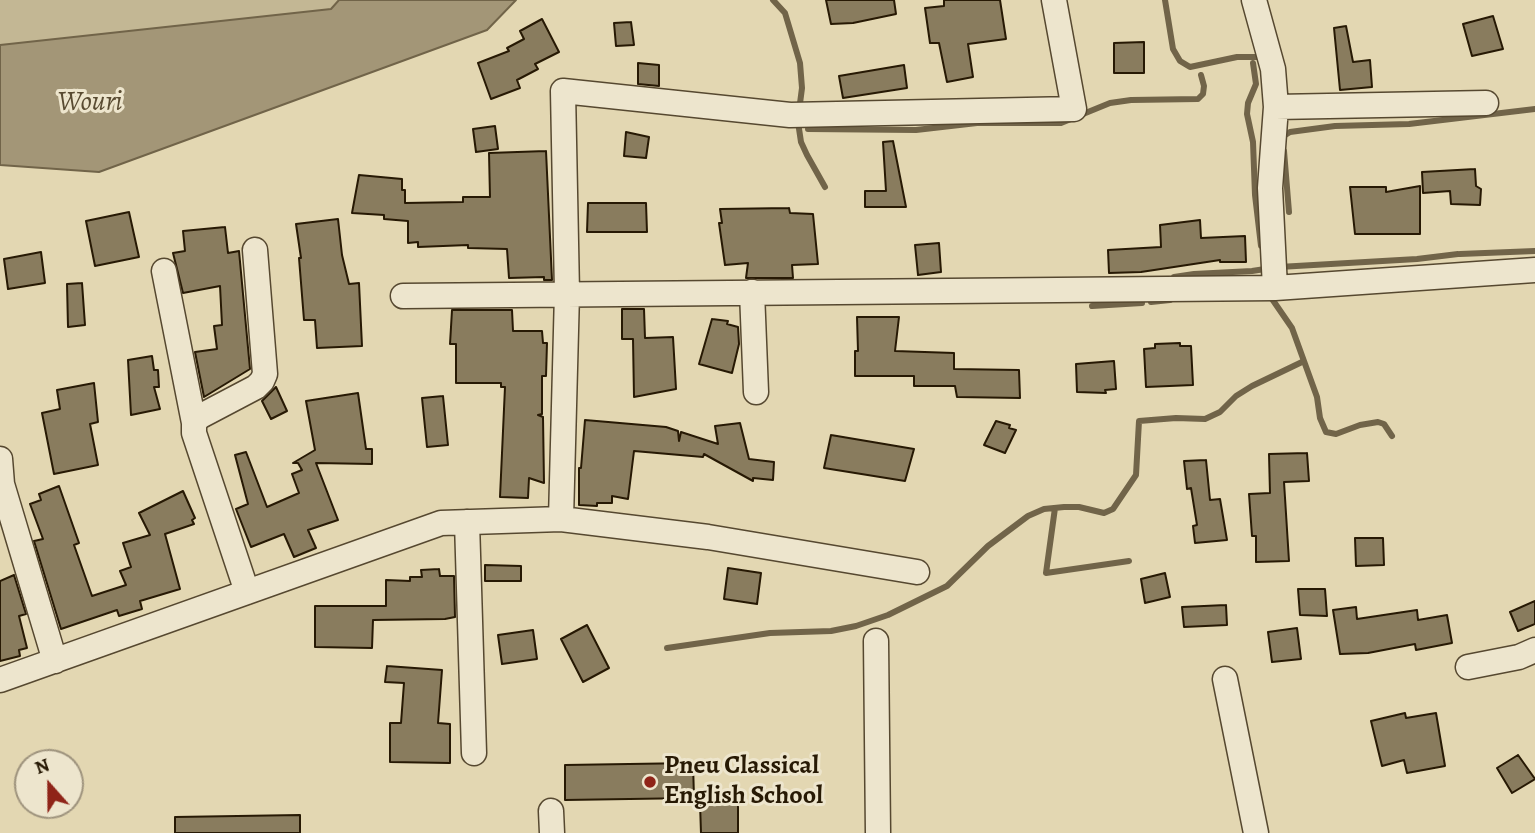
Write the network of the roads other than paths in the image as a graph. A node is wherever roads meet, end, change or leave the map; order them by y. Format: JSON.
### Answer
{"nodes":[{"id":1,"x":1055,"y":0,"type":"edge"},
{"id":2,"x":1254,"y":0,"type":"edge"},
{"id":3,"x":1486,"y":103,"type":"dead end"},
{"id":4,"x":1276,"y":107,"type":"junction"},
{"id":5,"x":255,"y":250,"type":"dead end"},
{"id":6,"x":164,"y":271,"type":"dead end"},
{"id":7,"x":1535,"y":271,"type":"edge"},
{"id":8,"x":1275,"y":288,"type":"junction"},
{"id":9,"x":752,"y":292,"type":"junction"},
{"id":10,"x":567,"y":293,"type":"junction"},
{"id":11,"x":404,"y":296,"type":"dead end"},
{"id":12,"x":756,"y":392,"type":"dead end"},
{"id":13,"x":194,"y":423,"type":"junction"},
{"id":14,"x":0,"y":459,"type":"edge"},
{"id":15,"x":561,"y":519,"type":"junction"},
{"id":16,"x":467,"y":522,"type":"junction"},
{"id":17,"x":917,"y":572,"type":"dead end"},
{"id":18,"x":247,"y":592,"type":"junction"},
{"id":19,"x":876,"y":641,"type":"dead end"},
{"id":20,"x":1535,"y":650,"type":"edge"},
{"id":21,"x":55,"y":661,"type":"junction"},
{"id":22,"x":1468,"y":667,"type":"dead end"},
{"id":23,"x":1225,"y":678,"type":"dead end"},
{"id":24,"x":0,"y":680,"type":"edge"},
{"id":25,"x":474,"y":752,"type":"dead end"},
{"id":26,"x":878,"y":833,"type":"edge"},
{"id":27,"x":1255,"y":833,"type":"edge"}],
"edges":[{"from":1,"to":10,"type":"street"},
{"from":2,"to":4,"type":"street"},
{"from":3,"to":4,"type":"street"},
{"from":4,"to":8,"type":"street"},
{"from":5,"to":13,"type":"street"},
{"from":6,"to":13,"type":"street"},
{"from":7,"to":8,"type":"street"},
{"from":8,"to":9,"type":"street"},
{"from":9,"to":10,"type":"street"},
{"from":9,"to":12,"type":"street"},
{"from":10,"to":11,"type":"street"},
{"from":10,"to":15,"type":"street"},
{"from":13,"to":18,"type":"street"},
{"from":14,"to":21,"type":"street"},
{"from":15,"to":16,"type":"street"},
{"from":15,"to":17,"type":"street"},
{"from":16,"to":18,"type":"street"},
{"from":16,"to":25,"type":"street"},
{"from":18,"to":21,"type":"street"},
{"from":19,"to":26,"type":"street"},
{"from":20,"to":22,"type":"street"},
{"from":21,"to":24,"type":"street"},
{"from":23,"to":27,"type":"street"}]}
